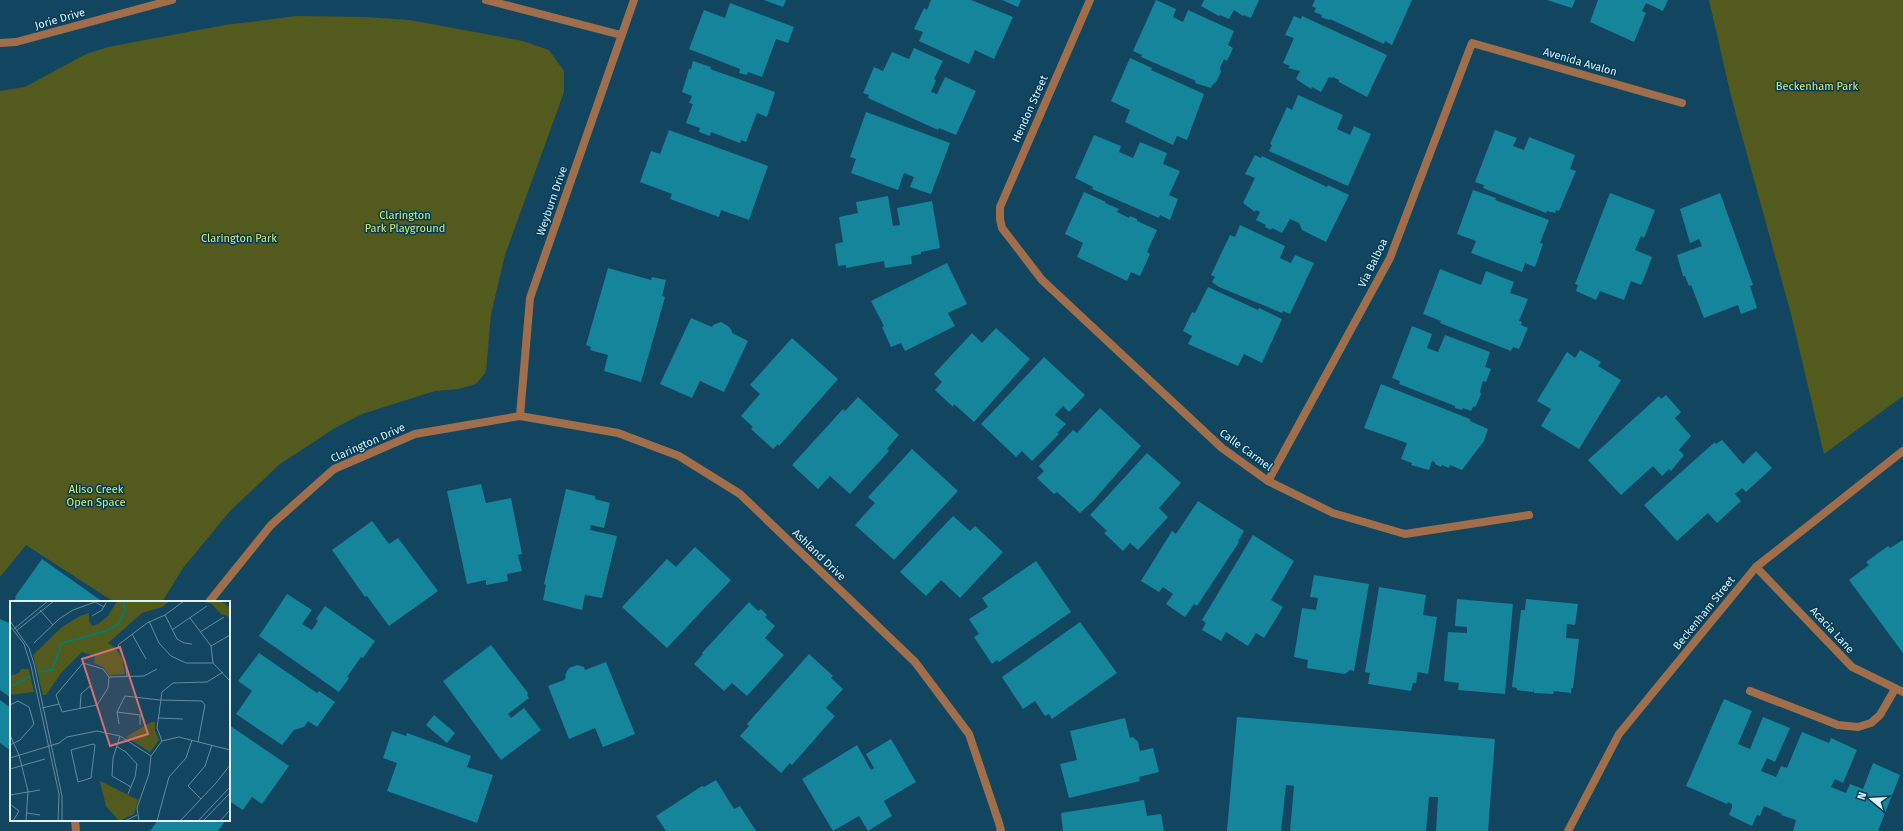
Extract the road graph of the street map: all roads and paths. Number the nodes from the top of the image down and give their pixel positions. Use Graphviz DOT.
graph roads {
  1 [pos="172,0"];
  2 [pos="486,0"];
  3 [pos="634,0"];
  4 [pos="1090,0"];
  5 [pos="621,35"];
  6 [pos="0,43"];
  7 [pos="1472,43"];
  8 [pos="1682,103"];
  9 [pos="1002,228"];
  10 [pos="520,416"];
  11 [pos="1903,451"];
  12 [pos="1268,480"];
  13 [pos="1529,515"];
  14 [pos="1756,567"];
  15 [pos="210,601"];
  16 [pos="1750,691"];
  17 [pos="1899,691"];
  18 [pos="75,821"];
  19 [pos="76,831"];
  20 [pos="1001,831"];
  21 [pos="1568,831"];
  1 -- 6 [label="street, Jorie Drive"];
  2 -- 5 [label="street"];
  3 -- 5 [label="street, Weyburn Drive"];
  4 -- 9 [label="street, Hendon Street"];
  5 -- 10 [label="street, Weyburn Drive"];
  7 -- 8 [label="street, Avenida Avalon"];
  7 -- 12 [label="street, Via Balboa"];
  9 -- 12 [label="street, Calle Carmel"];
  10 -- 15 [label="street, Clarington Drive"];
  10 -- 20 [label="street, Ashland Drive"];
  11 -- 14 [label="street, Beckenham Street"];
  12 -- 13 [label="street, Calle Carmel"];
  14 -- 17 [label="street, Acacia Lane"];
  14 -- 21 [label="street, Beckenham Street"];
  16 -- 17 [label="street"];
  18 -- 19 [label="street"];
}
